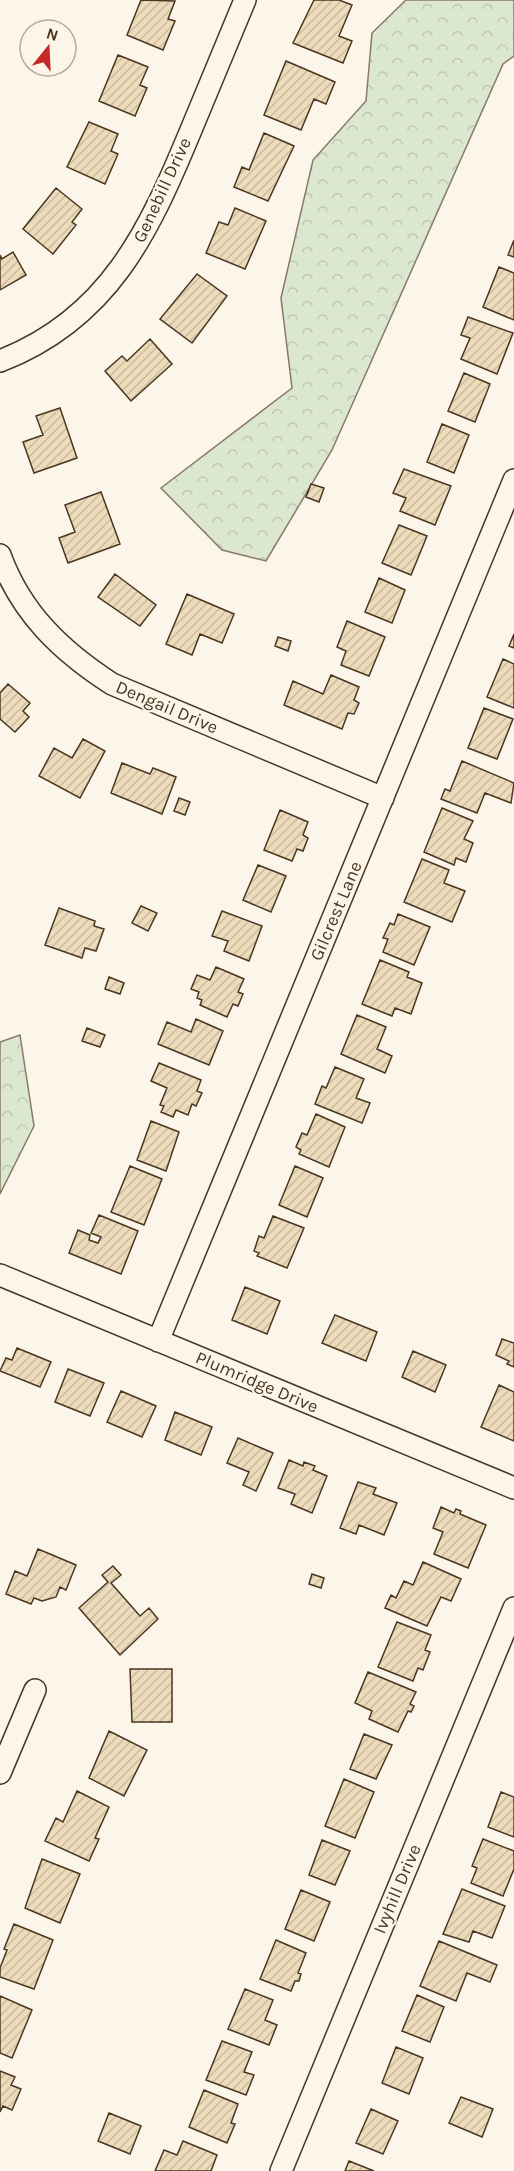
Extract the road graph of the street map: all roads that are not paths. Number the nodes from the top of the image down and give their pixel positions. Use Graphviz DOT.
graph roads {
  1 [pos="245,0"];
  2 [pos="0,361"];
  3 [pos="514,480"];
  4 [pos="0,555"];
  5 [pos="383,798"];
  6 [pos="0,1275"];
  7 [pos="158,1341"];
  8 [pos="514,1488"];
  9 [pos="514,1608"];
  10 [pos="35,1689"];
  11 [pos="0,1773"];
  12 [pos="281,2171"];
  1 -- 2 [label="street, Genebill Drive"];
  3 -- 5 [label="street, Gilcrest Lane"];
  4 -- 5 [label="street, Dengail Drive"];
  5 -- 7 [label="street, Gilcrest Lane"];
  6 -- 7 [label="street, Plumridge Drive"];
  7 -- 8 [label="street, Plumridge Drive"];
  9 -- 12 [label="street, Ivyhill Drive"];
  10 -- 11 [label="street"];
}
